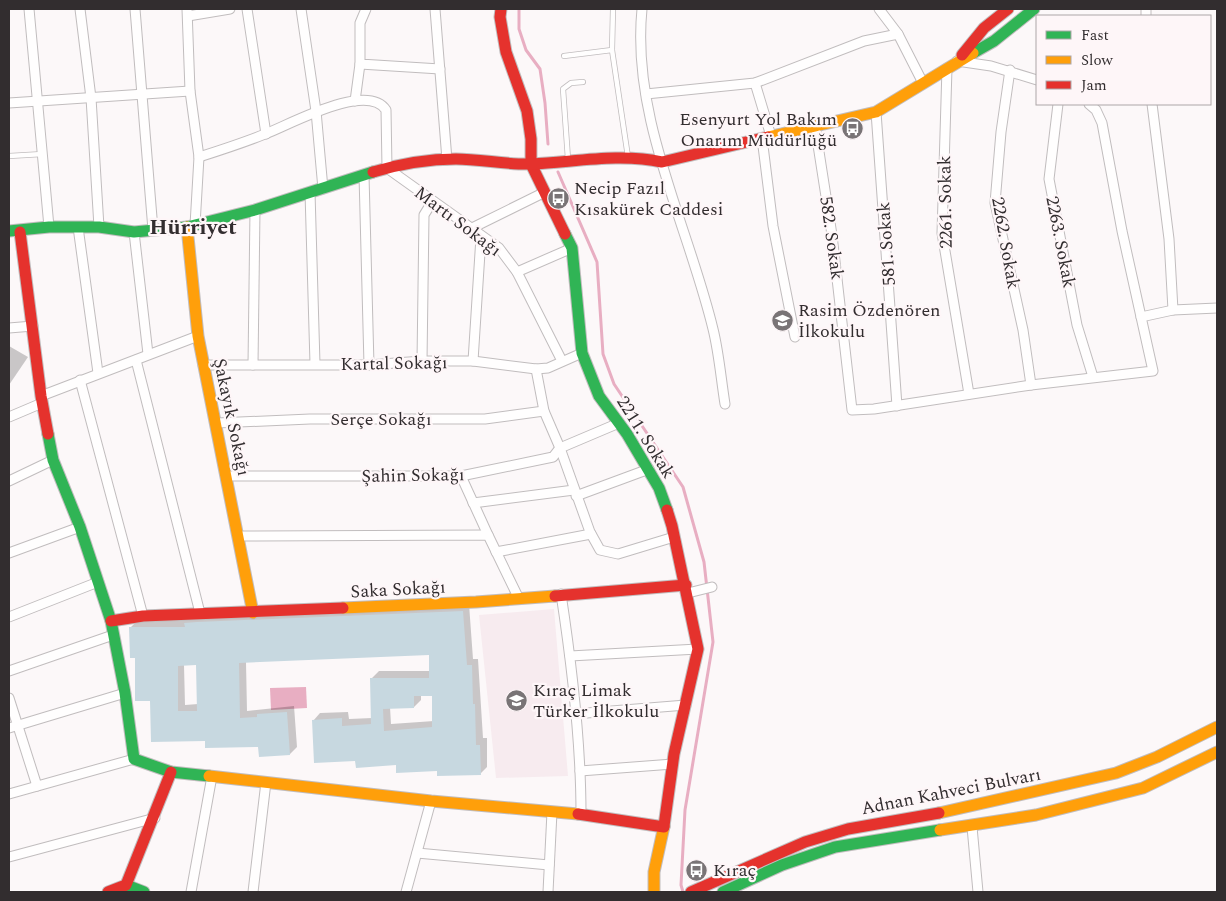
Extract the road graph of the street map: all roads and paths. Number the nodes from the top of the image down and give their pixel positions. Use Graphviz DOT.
graph roads {
  1 [pos="28,9"];
  2 [pos="80,9"];
  3 [pos="135,9"];
  4 [pos="230,9"];
  5 [pos="247,9"];
  6 [pos="300,9"];
  7 [pos="366,9"];
  8 [pos="435,9"];
  9 [pos="501,9"];
  10 [pos="612,9"];
  11 [pos="642,9"];
  12 [pos="879,9"];
  13 [pos="1008,9"];
  14 [pos="1034,9"];
  15 [pos="219,10"];
  16 [pos="188,12"];
  17 [pos="898,34"];
  18 [pos="612,50"];
  19 [pos="564,56"];
  20 [pos="360,64"];
  21 [pos="952,64"];
  22 [pos="440,69"];
  23 [pos="1010,70"];
  24 [pos="1036,80"];
  25 [pos="583,82"];
  26 [pos="755,83"];
  27 [pos="923,83"];
  28 [pos="190,91"];
  29 [pos="144,94"];
  30 [pos="646,94"];
  31 [pos="91,98"];
  32 [pos="38,101"];
  33 [pos="355,101"];
  34 [pos="9,103"];
  35 [pos="1058,105"];
  36 [pos="1090,105"];
  37 [pos="1152,105"];
  38 [pos="316,112"];
  39 [pos="876,112"];
  40 [pos="815,126"];
  41 [pos="266,134"];
  42 [pos="767,137"];
  43 [pos="42,154"];
  44 [pos="9,156"];
  45 [pos="199,157"];
  46 [pos="628,159"];
  47 [pos="447,160"];
  48 [pos="568,160"];
  49 [pos="662,162"];
  50 [pos="531,164"];
  51 [pos="387,168"];
  52 [pos="364,176"];
  53 [pos="322,189"];
  54 [pos="310,192"];
  55 [pos="545,192"];
  56 [pos="432,202"];
  57 [pos="255,210"];
  58 [pos="191,226"];
  59 [pos="49,227"];
  60 [pos="78,227"];
  61 [pos="99,227"];
  62 [pos="470,229"];
  63 [pos="153,230"];
  64 [pos="14,231"];
  65 [pos="134,232"];
  66 [pos="481,237"];
  67 [pos="572,248"];
  68 [pos="517,272"];
  69 [pos="1217,308"];
  70 [pos="1173,310"];
  71 [pos="1141,317"];
  72 [pos="33,326"];
  73 [pos="9,328"];
  74 [pos="198,336"];
  75 [pos="795,337"];
  76 [pos="582,353"];
  77 [pos="148,354"];
  78 [pos="136,360"];
  79 [pos="422,361"];
  80 [pos="473,361"];
  81 [pos="562,361"];
  82 [pos="253,364"];
  83 [pos="315,364"];
  84 [pos="203,365"];
  85 [pos="369,365"];
  86 [pos="536,369"];
  87 [pos="98,373"];
  88 [pos="1093,377"];
  89 [pos="80,380"];
  90 [pos="1031,385"];
  91 [pos="969,394"];
  92 [pos="41,400"];
  93 [pos="725,404"];
  94 [pos="897,406"];
  95 [pos="544,411"];
  96 [pos="9,417"];
  97 [pos="217,423"];
  98 [pos="619,423"];
  99 [pos="560,448"];
  100 [pos="53,460"];
  101 [pos="649,469"];
  102 [pos="226,476"];
  103 [pos="460,476"];
  104 [pos="9,481"];
  105 [pos="575,493"];
  106 [pos="473,503"];
  107 [pos="80,527"];
  108 [pos="488,534"];
  109 [pos="591,534"];
  110 [pos="239,536"];
  111 [pos="674,537"];
  112 [pos="496,552"];
  113 [pos="9,553"];
  114 [pos="98,582"];
  115 [pos="712,587"];
  116 [pos="691,590"];
  117 [pos="561,594"];
  118 [pos="519,599"];
  119 [pos="253,613"];
  120 [pos="200,614"];
  121 [pos="9,616"];
  122 [pos="143,616"];
  123 [pos="111,621"];
  124 [pos="113,635"];
  125 [pos="698,649"];
  126 [pos="570,656"];
  127 [pos="9,671"];
  128 [pos="125,693"];
  129 [pos="9,698"];
  130 [pos="686,706"];
  131 [pos="574,714"];
  132 [pos="1217,726"];
  133 [pos="13,727"];
  134 [pos="1217,752"];
  135 [pos="134,759"];
  136 [pos="673,764"];
  137 [pos="580,771"];
  138 [pos="171,772"];
  139 [pos="212,776"];
  140 [pos="266,782"];
  141 [pos="37,786"];
  142 [pos="9,794"];
  143 [pos="431,801"];
  144 [pos="967,808"];
  145 [pos="552,812"];
  146 [pos="580,814"];
  147 [pos="155,818"];
  148 [pos="972,826"];
  149 [pos="664,827"];
  150 [pos="417,853"];
  151 [pos="9,857"];
  152 [pos="549,865"];
  153 [pos="126,885"];
  154 [pos="108,892"];
  155 [pos="144,892"];
  156 [pos="191,892"];
  157 [pos="253,892"];
  158 [pos="406,892"];
  159 [pos="548,892"];
  160 [pos="654,892"];
  161 [pos="691,892"];
  162 [pos="724,892"];
  163 [pos="978,892"];
  1 -- 32 [label="street"];
  2 -- 31 [label="street"];
  3 -- 29 [label="street"];
  4 -- 15 [label="street"];
  5 -- 41 [label="street"];
  6 -- 38 [label="street"];
  7 -- 20 [label="street"];
  8 -- 22 [label="street"];
  9 -- 50 [label="street, 2211. Sokak"];
  10 -- 18 [label="lane"];
  11 -- 30 [label="street"];
  12 -- 17 [label="street"];
  13 -- 21 [label="street"];
  14 -- 21 [label="street"];
  15 -- 16 [label="street"];
  16 -- 28 [label="street"];
  17 -- 26 [label="street"];
  17 -- 27 [label="street"];
  18 -- 19 [label="lane"];
  18 -- 46 [label="lane"];
  20 -- 22 [label="street"];
  20 -- 33 [label="street"];
  21 -- 23 [label="street"];
  21 -- 27 [label="street"];
  21 -- 91 [label="street, 2261. Sokak"];
  22 -- 47 [label="street"];
  23 -- 24 [label="street"];
  23 -- 90 [label="street, 2262. Sokak"];
  25 -- 48 [label="lane"];
  26 -- 30 [label="street"];
  26 -- 42 [label="street"];
  27 -- 39 [label="street"];
  28 -- 29 [label="street"];
  28 -- 45 [label="street"];
  29 -- 31 [label="street"];
  29 -- 63 [label="street"];
  30 -- 49 [label="street"];
  31 -- 32 [label="street"];
  31 -- 61 [label="street"];
  32 -- 34 [label="street"];
  32 -- 43 [label="street"];
  33 -- 38 [label="street"];
  33 -- 51 [label="street"];
  35 -- 88 [label="street, 2263. Sokak"];
  36 -- 71 [label="street"];
  37 -- 70 [label="street"];
  38 -- 41 [label="street"];
  38 -- 53 [label="street"];
  39 -- 40 [label="street"];
  39 -- 94 [label="street, 581. Sokak"];
  40 -- 42 [label="street"];
  40 -- 94 [label="street, 582. Sokak"];
  41 -- 45 [label="street"];
  42 -- 49 [label="street"];
  42 -- 75 [label="street"];
  43 -- 44 [label="lane"];
  43 -- 59 [label="street"];
  45 -- 58 [label="street"];
  46 -- 48 [label="street"];
  46 -- 49 [label="street"];
  47 -- 50 [label="street"];
  47 -- 51 [label="street"];
  48 -- 50 [label="street"];
  49 -- 93 [label="street"];
  50 -- 55 [label="street, 2211. Sokak"];
  51 -- 52 [label="street"];
  51 -- 56 [label="street, Martı Sokağı"];
  52 -- 53 [label="street"];
  52 -- 85 [label="street"];
  53 -- 54 [label="street"];
  54 -- 57 [label="street"];
  54 -- 83 [label="street"];
  55 -- 62 [label="street"];
  55 -- 67 [label="street, 2211. Sokak"];
  56 -- 62 [label="street, Martı Sokağı"];
  56 -- 79 [label="street"];
  57 -- 58 [label="street"];
  57 -- 82 [label="street"];
  58 -- 63 [label="street"];
  58 -- 74 [label="street, Şakayık Sokağı"];
  59 -- 60 [label="street"];
  59 -- 64 [label="street"];
  60 -- 61 [label="street"];
  60 -- 87 [label="street"];
  61 -- 65 [label="street"];
  62 -- 66 [label="street, Martı Sokağı"];
  63 -- 65 [label="street"];
  64 -- 72 [label="street"];
  65 -- 77 [label="street"];
  66 -- 68 [label="street, Martı Sokağı"];
  66 -- 80 [label="street"];
  67 -- 68 [label="street"];
  67 -- 76 [label="street, 2211. Sokak"];
  68 -- 81 [label="street, Martı Sokağı"];
  69 -- 70 [label="street"];
  70 -- 71 [label="street"];
  71 -- 88 [label="street"];
  72 -- 73 [label="street"];
  72 -- 92 [label="street"];
  74 -- 77 [label="street"];
  74 -- 84 [label="street, Şakayık Sokağı"];
  76 -- 81 [label="street, Kartal Sokağı"];
  76 -- 98 [label="street, 2211. Sokak"];
  77 -- 78 [label="street"];
  78 -- 87 [label="street"];
  78 -- 120 [label="street"];
  79 -- 80 [label="street, Kartal Sokağı"];
  79 -- 85 [label="street, Kartal Sokağı"];
  80 -- 86 [label="street, Kartal Sokağı"];
  81 -- 86 [label="street, Kartal Sokağı"];
  82 -- 83 [label="street, Kartal Sokağı"];
  82 -- 84 [label="street, Kartal Sokağı"];
  83 -- 85 [label="street, Kartal Sokağı"];
  84 -- 97 [label="street, Şakayık Sokağı"];
  86 -- 95 [label="street"];
  87 -- 89 [label="street"];
  88 -- 90 [label="street"];
  89 -- 92 [label="street"];
  89 -- 122 [label="street"];
  90 -- 91 [label="street"];
  91 -- 94 [label="street"];
  92 -- 96 [label="street"];
  92 -- 100 [label="street"];
  95 -- 97 [label="street, Serçe Sokağı"];
  95 -- 99 [label="street"];
  97 -- 102 [label="street, Şakayık Sokağı"];
  98 -- 99 [label="street, Şahin Sokağı"];
  98 -- 101 [label="street, 2211. Sokak"];
  99 -- 103 [label="street, Şahin Sokağı"];
  99 -- 105 [label="street"];
  100 -- 104 [label="street"];
  100 -- 107 [label="street"];
  101 -- 105 [label="street"];
  101 -- 111 [label="street, 2211. Sokak"];
  102 -- 103 [label="street, Şahin Sokağı"];
  102 -- 110 [label="street, Şakayık Sokağı"];
  103 -- 106 [label="street"];
  105 -- 106 [label="street"];
  105 -- 109 [label="street"];
  106 -- 108 [label="street"];
  107 -- 113 [label="street"];
  107 -- 114 [label="street"];
  108 -- 110 [label="street"];
  108 -- 112 [label="street"];
  109 -- 111 [label="street"];
  109 -- 112 [label="street"];
  110 -- 119 [label="street, Şakayık Sokağı"];
  111 -- 116 [label="street, 2211. Sokak"];
  112 -- 118 [label="street"];
  114 -- 121 [label="street"];
  114 -- 123 [label="street"];
  115 -- 116 [label="street"];
  116 -- 117 [label="street, Saka Sokağı"];
  116 -- 125 [label="street, 2211. Sokak"];
  117 -- 118 [label="street, Saka Sokağı"];
  117 -- 126 [label="street"];
  118 -- 119 [label="street, Saka Sokağı"];
  119 -- 120 [label="street, Saka Sokağı"];
  120 -- 122 [label="street, Saka Sokağı"];
  122 -- 123 [label="street, Saka Sokağı"];
  123 -- 124 [label="street"];
  124 -- 127 [label="street"];
  124 -- 128 [label="street"];
  125 -- 126 [label="street"];
  125 -- 130 [label="street, 2211. Sokak"];
  126 -- 131 [label="street"];
  128 -- 133 [label="street"];
  128 -- 135 [label="street"];
  129 -- 133 [label="street"];
  130 -- 131 [label="street"];
  130 -- 136 [label="street, 2211. Sokak"];
  131 -- 137 [label="street"];
  132 -- 144 [label="street, Adnan Kahveci Bulvarı"];
  133 -- 141 [label="street"];
  134 -- 148 [label="street"];
  135 -- 138 [label="street"];
  135 -- 141 [label="street"];
  136 -- 137 [label="street"];
  136 -- 149 [label="street, 2211. Sokak"];
  137 -- 146 [label="street"];
  138 -- 139 [label="street"];
  138 -- 147 [label="street"];
  139 -- 140 [label="street"];
  139 -- 156 [label="street"];
  140 -- 143 [label="street"];
  140 -- 157 [label="street"];
  141 -- 142 [label="street"];
  143 -- 145 [label="street"];
  143 -- 150 [label="street"];
  144 -- 148 [label="street"];
  144 -- 161 [label="street, Adnan Kahveci Bulvarı"];
  145 -- 146 [label="street"];
  145 -- 152 [label="street"];
  146 -- 149 [label="street"];
  147 -- 151 [label="street"];
  147 -- 153 [label="street"];
  148 -- 162 [label="street"];
  148 -- 163 [label="street"];
  149 -- 160 [label="street, 2211. Sokak"];
  150 -- 152 [label="street"];
  150 -- 158 [label="street"];
  152 -- 159 [label="street"];
  153 -- 154 [label="street"];
  153 -- 155 [label="street"];
}
